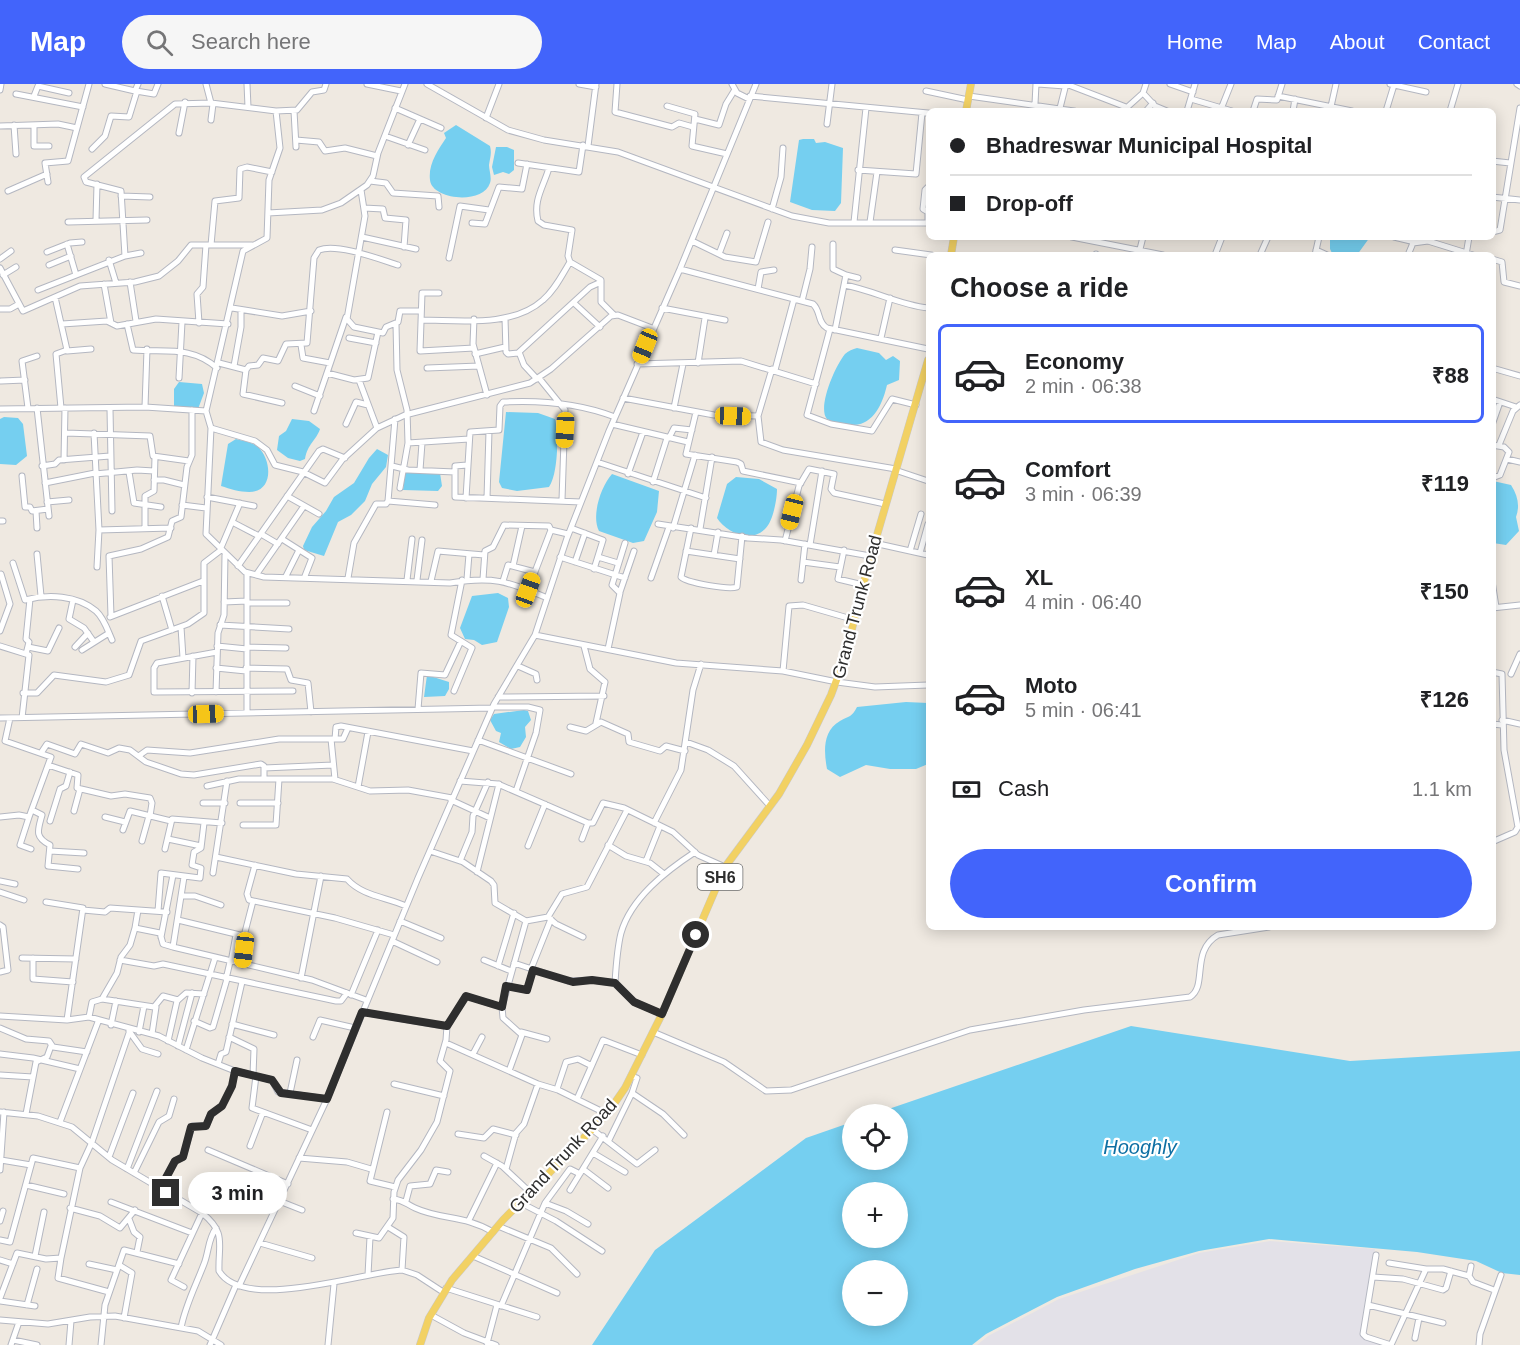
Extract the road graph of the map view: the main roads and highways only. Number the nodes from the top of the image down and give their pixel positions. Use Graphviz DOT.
graph roads {
  1 [pos="971,84"];
  2 [pos="966,108"];
  3 [pos="926,368"];
  4 [pos="420,1345"];
  1 -- 2 [label="main road"];
  3 -- 4 [label="main road, Grand Trunk Road / SH6"];
}
